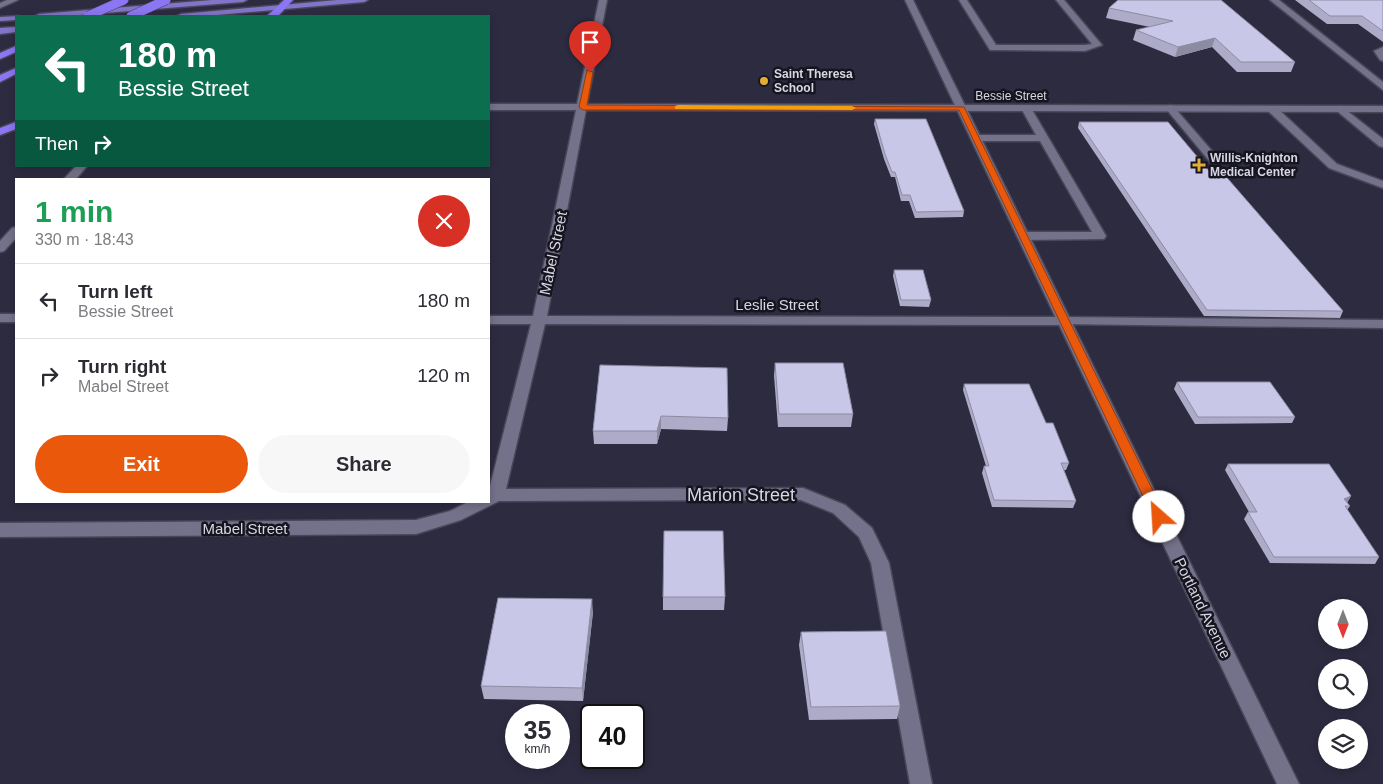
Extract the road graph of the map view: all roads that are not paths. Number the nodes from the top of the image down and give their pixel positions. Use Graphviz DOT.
graph roads {
  1 [pos="14,0"];
  2 [pos="124,0"];
  3 [pos="166,0"];
  4 [pos="243,0"];
  5 [pos="289,0"];
  6 [pos="364,0"];
  7 [pos="603,0"];
  8 [pos="909,0"];
  9 [pos="963,0"];
  10 [pos="1060,0"];
  11 [pos="1274,0"];
  12 [pos="0,6"];
  13 [pos="281,8"];
  14 [pos="52,15"];
  15 [pos="90,15"];
  16 [pos="133,15"];
  17 [pos="194,15"];
  18 [pos="272,15"];
  19 [pos="15,18"];
  20 [pos="0,19"];
  21 [pos="15,30"];
  22 [pos="0,31"];
  23 [pos="15,48"];
  24 [pos="1383,50"];
  25 [pos="0,56"];
  26 [pos="1383,58"];
  27 [pos="15,72"];
  28 [pos="0,79"];
  29 [pos="1379,80"];
  30 [pos="1383,87"];
  31 [pos="490,107"];
  32 [pos="583,107"];
  33 [pos="962,108"];
  34 [pos="1026,108"];
  35 [pos="1170,108"];
  36 [pos="1272,108"];
  37 [pos="1342,108"];
  38 [pos="1383,108"];
  39 [pos="15,126"];
  40 [pos="0,132"];
  41 [pos="976,138"];
  42 [pos="1042,138"];
  43 [pos="1383,144"];
  44 [pos="1215,161"];
  45 [pos="81,167"];
  46 [pos="70,178"];
  47 [pos="1383,185"];
  48 [pos="15,232"];
  49 [pos="1023,236"];
  50 [pos="0,248"];
  51 [pos="0,318"];
  52 [pos="15,318"];
  53 [pos="490,320"];
  54 [pos="539,320"];
  55 [pos="1064,321"];
  56 [pos="1383,324"];
  57 [pos="490,499"];
  58 [pos="482,503"];
  59 [pos="0,530"];
  60 [pos="921,784"];
  61 [pos="1288,784"];
  1 -- 12 [label="street"];
  2 -- 15 [label="highway, bridge"];
  3 -- 16 [label="highway, bridge"];
  4 -- 14 [label="main road"];
  5 -- 13 [label="highway"];
  6 -- 13 [label="main road"];
  7 -- 32 [label="street, Mabel Street"];
  8 -- 33 [label="street, Portland Avenue"];
  9 -- 10 [label="street"];
  11 -- 29 [label="street"];
  13 -- 17 [label="main road"];
  13 -- 18 [label="highway"];
  19 -- 20 [label="main road"];
  21 -- 22 [label="main road"];
  23 -- 25 [label="highway"];
  24 -- 26 [label="street"];
  27 -- 28 [label="highway"];
  29 -- 30 [label="street"];
  31 -- 32 [label="street, Bessie Street"];
  32 -- 33 [label="street, Bessie Street"];
  32 -- 54 [label="street, Mabel Street"];
  33 -- 34 [label="street, Bessie Street"];
  33 -- 41 [label="street, Portland Avenue"];
  34 -- 35 [label="street, Bessie Street"];
  34 -- 42 [label="street"];
  35 -- 36 [label="street, Bessie Street"];
  35 -- 44 [label="street"];
  36 -- 37 [label="street, Bessie Street"];
  36 -- 47 [label="street"];
  37 -- 38 [label="street, Bessie Street"];
  37 -- 43 [label="street"];
  39 -- 40 [label="highway"];
  41 -- 42 [label="street"];
  41 -- 49 [label="street, Portland Avenue"];
  42 -- 49 [label="street"];
  45 -- 46 [label="street"];
  48 -- 50 [label="street"];
  49 -- 55 [label="street, Portland Avenue"];
  51 -- 52 [label="street"];
  53 -- 54 [label="street, Leslie Street"];
  54 -- 55 [label="street, Leslie Street"];
  54 -- 57 [label="street, Mabel Street"];
  55 -- 56 [label="street, Leslie Street"];
  55 -- 61 [label="street, Portland Avenue"];
  57 -- 60 [label="street, Marion Street"];
  58 -- 59 [label="street, Mabel Street"];
}
